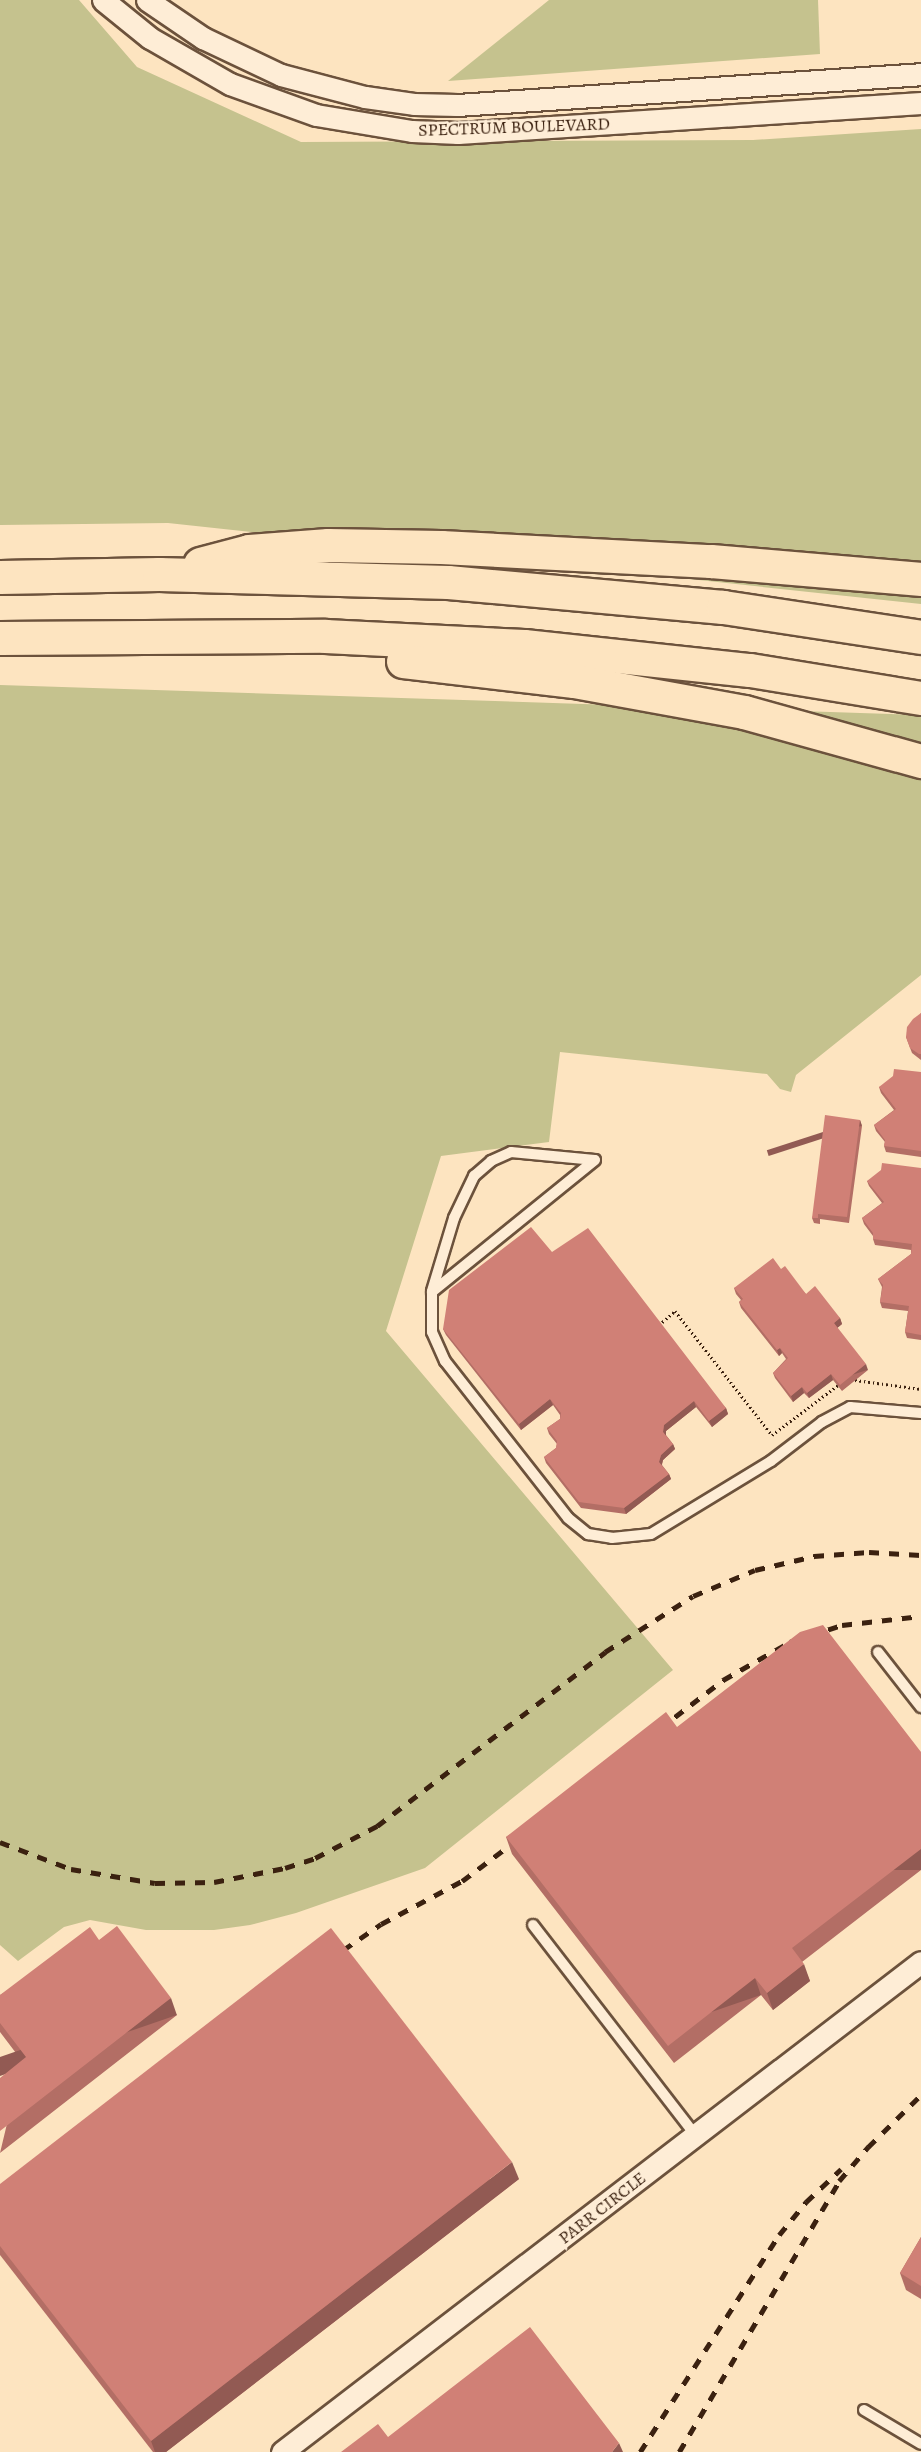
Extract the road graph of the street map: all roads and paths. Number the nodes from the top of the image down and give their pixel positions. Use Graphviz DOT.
graph roads {
  1 [pos="103,0"];
  2 [pos="147,0"];
  3 [pos="921,74"];
  4 [pos="853,93"];
  5 [pos="921,103"];
  6 [pos="159,574"];
  7 [pos="0,577"];
  8 [pos="921,579"];
  9 [pos="249,636"];
  10 [pos="921,637"];
  11 [pos="0,638"];
  12 [pos="921,698"];
  13 [pos="921,761"];
  14 [pos="432,1292"];
  15 [pos="658,1324"];
  16 [pos="855,1380"];
  17 [pos="838,1385"];
  18 [pos="921,1389"];
  19 [pos="921,1413"];
  20 [pos="878,1652"];
  21 [pos="921,1707"];
  22 [pos="533,1925"];
  23 [pos="921,1962"];
  24 [pos="696,2136"];
  25 [pos="864,2410"];
  26 [pos="921,2444"];
  27 [pos="282,2452"];
  1 -- 4 [label="street, SPECTRUM BOULEVARD"];
  2 -- 4 [label="street, SPECTRUM BOULEVARD"];
  3 -- 4 [label="street, SPECTRUM BOULEVARD"];
  4 -- 5 [label="street, SPECTRUM BOULEVARD"];
  6 -- 7 [label="highway"];
  6 -- 8 [label="highway"];
  6 -- 10 [label="highway"];
  9 -- 11 [label="highway"];
  9 -- 12 [label="highway"];
  9 -- 13 [label="highway"];
  14 -- 14 [label="lane"];
  14 -- 19 [label="lane"];
  15 -- 17 [label="path"];
  16 -- 18 [label="path"];
  20 -- 21 [label="lane"];
  22 -- 24 [label="lane"];
  23 -- 24 [label="street, PARR CIRCLE"];
  24 -- 27 [label="street, PARR CIRCLE"];
  25 -- 26 [label="lane"];
}
